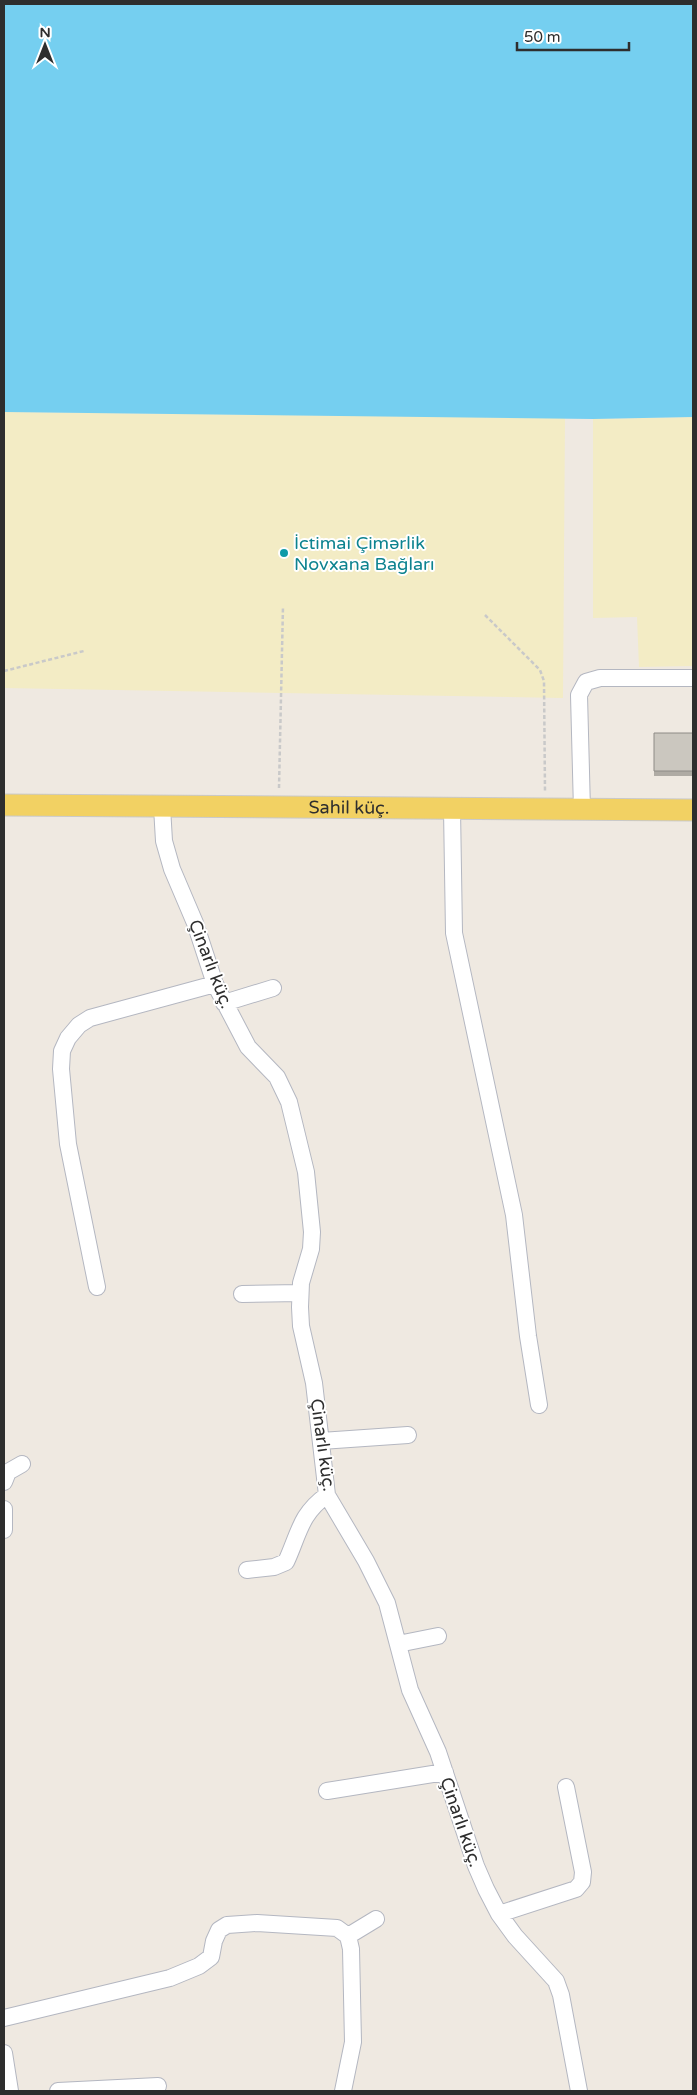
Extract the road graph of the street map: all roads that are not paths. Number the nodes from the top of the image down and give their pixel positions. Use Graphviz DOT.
graph roads {
  1 [pos="693,678"];
  2 [pos="4,805"];
  3 [pos="162,807"];
  4 [pos="452,809"];
  5 [pos="582,810"];
  6 [pos="693,810"];
  7 [pos="215,984"];
  8 [pos="273,988"];
  9 [pos="224,1002"];
  10 [pos="97,1287"];
  11 [pos="300,1293"];
  12 [pos="242,1294"];
  13 [pos="540,1405"];
  14 [pos="408,1435"];
  15 [pos="321,1441"];
  16 [pos="22,1464"];
  17 [pos="4,1482"];
  18 [pos="328,1495"];
  19 [pos="4,1509"];
  20 [pos="4,1530"];
  21 [pos="247,1570"];
  22 [pos="438,1636"];
  23 [pos="398,1644"];
  24 [pos="445,1772"];
  25 [pos="566,1787"];
  26 [pos="328,1791"];
  27 [pos="499,1914"];
  28 [pos="376,1919"];
  29 [pos="348,1936"];
  30 [pos="4,2018"];
  31 [pos="4,2054"];
  32 [pos="158,2086"];
  33 [pos="10,2091"];
  34 [pos="58,2091"];
  35 [pos="343,2091"];
  36 [pos="579,2091"];
  1 -- 5 [label="street"];
  2 -- 3 [label="main road, Sahil küç."];
  3 -- 4 [label="main road, Sahil küç."];
  3 -- 7 [label="street, Çinarlı küç."];
  4 -- 5 [label="main road, Sahil küç."];
  4 -- 13 [label="street"];
  5 -- 6 [label="main road, Sahil küç."];
  7 -- 9 [label="street, Çinarlı küç."];
  7 -- 10 [label="street"];
  8 -- 9 [label="street"];
  9 -- 11 [label="street, Çinarlı küç."];
  11 -- 12 [label="street"];
  11 -- 15 [label="street, Çinarlı küç."];
  14 -- 15 [label="street"];
  15 -- 18 [label="street, Çinarlı küç."];
  16 -- 17 [label="street"];
  18 -- 21 [label="street"];
  18 -- 23 [label="street, Çinarlı küç."];
  19 -- 20 [label="street"];
  22 -- 23 [label="street"];
  23 -- 24 [label="street, Çinarlı küç."];
  24 -- 26 [label="street"];
  24 -- 27 [label="street, Çinarlı küç."];
  25 -- 27 [label="street"];
  27 -- 36 [label="street, Çinarlı küç."];
  28 -- 29 [label="street"];
  29 -- 30 [label="street"];
  29 -- 35 [label="street"];
  31 -- 33 [label="street"];
  32 -- 34 [label="street"];
}
